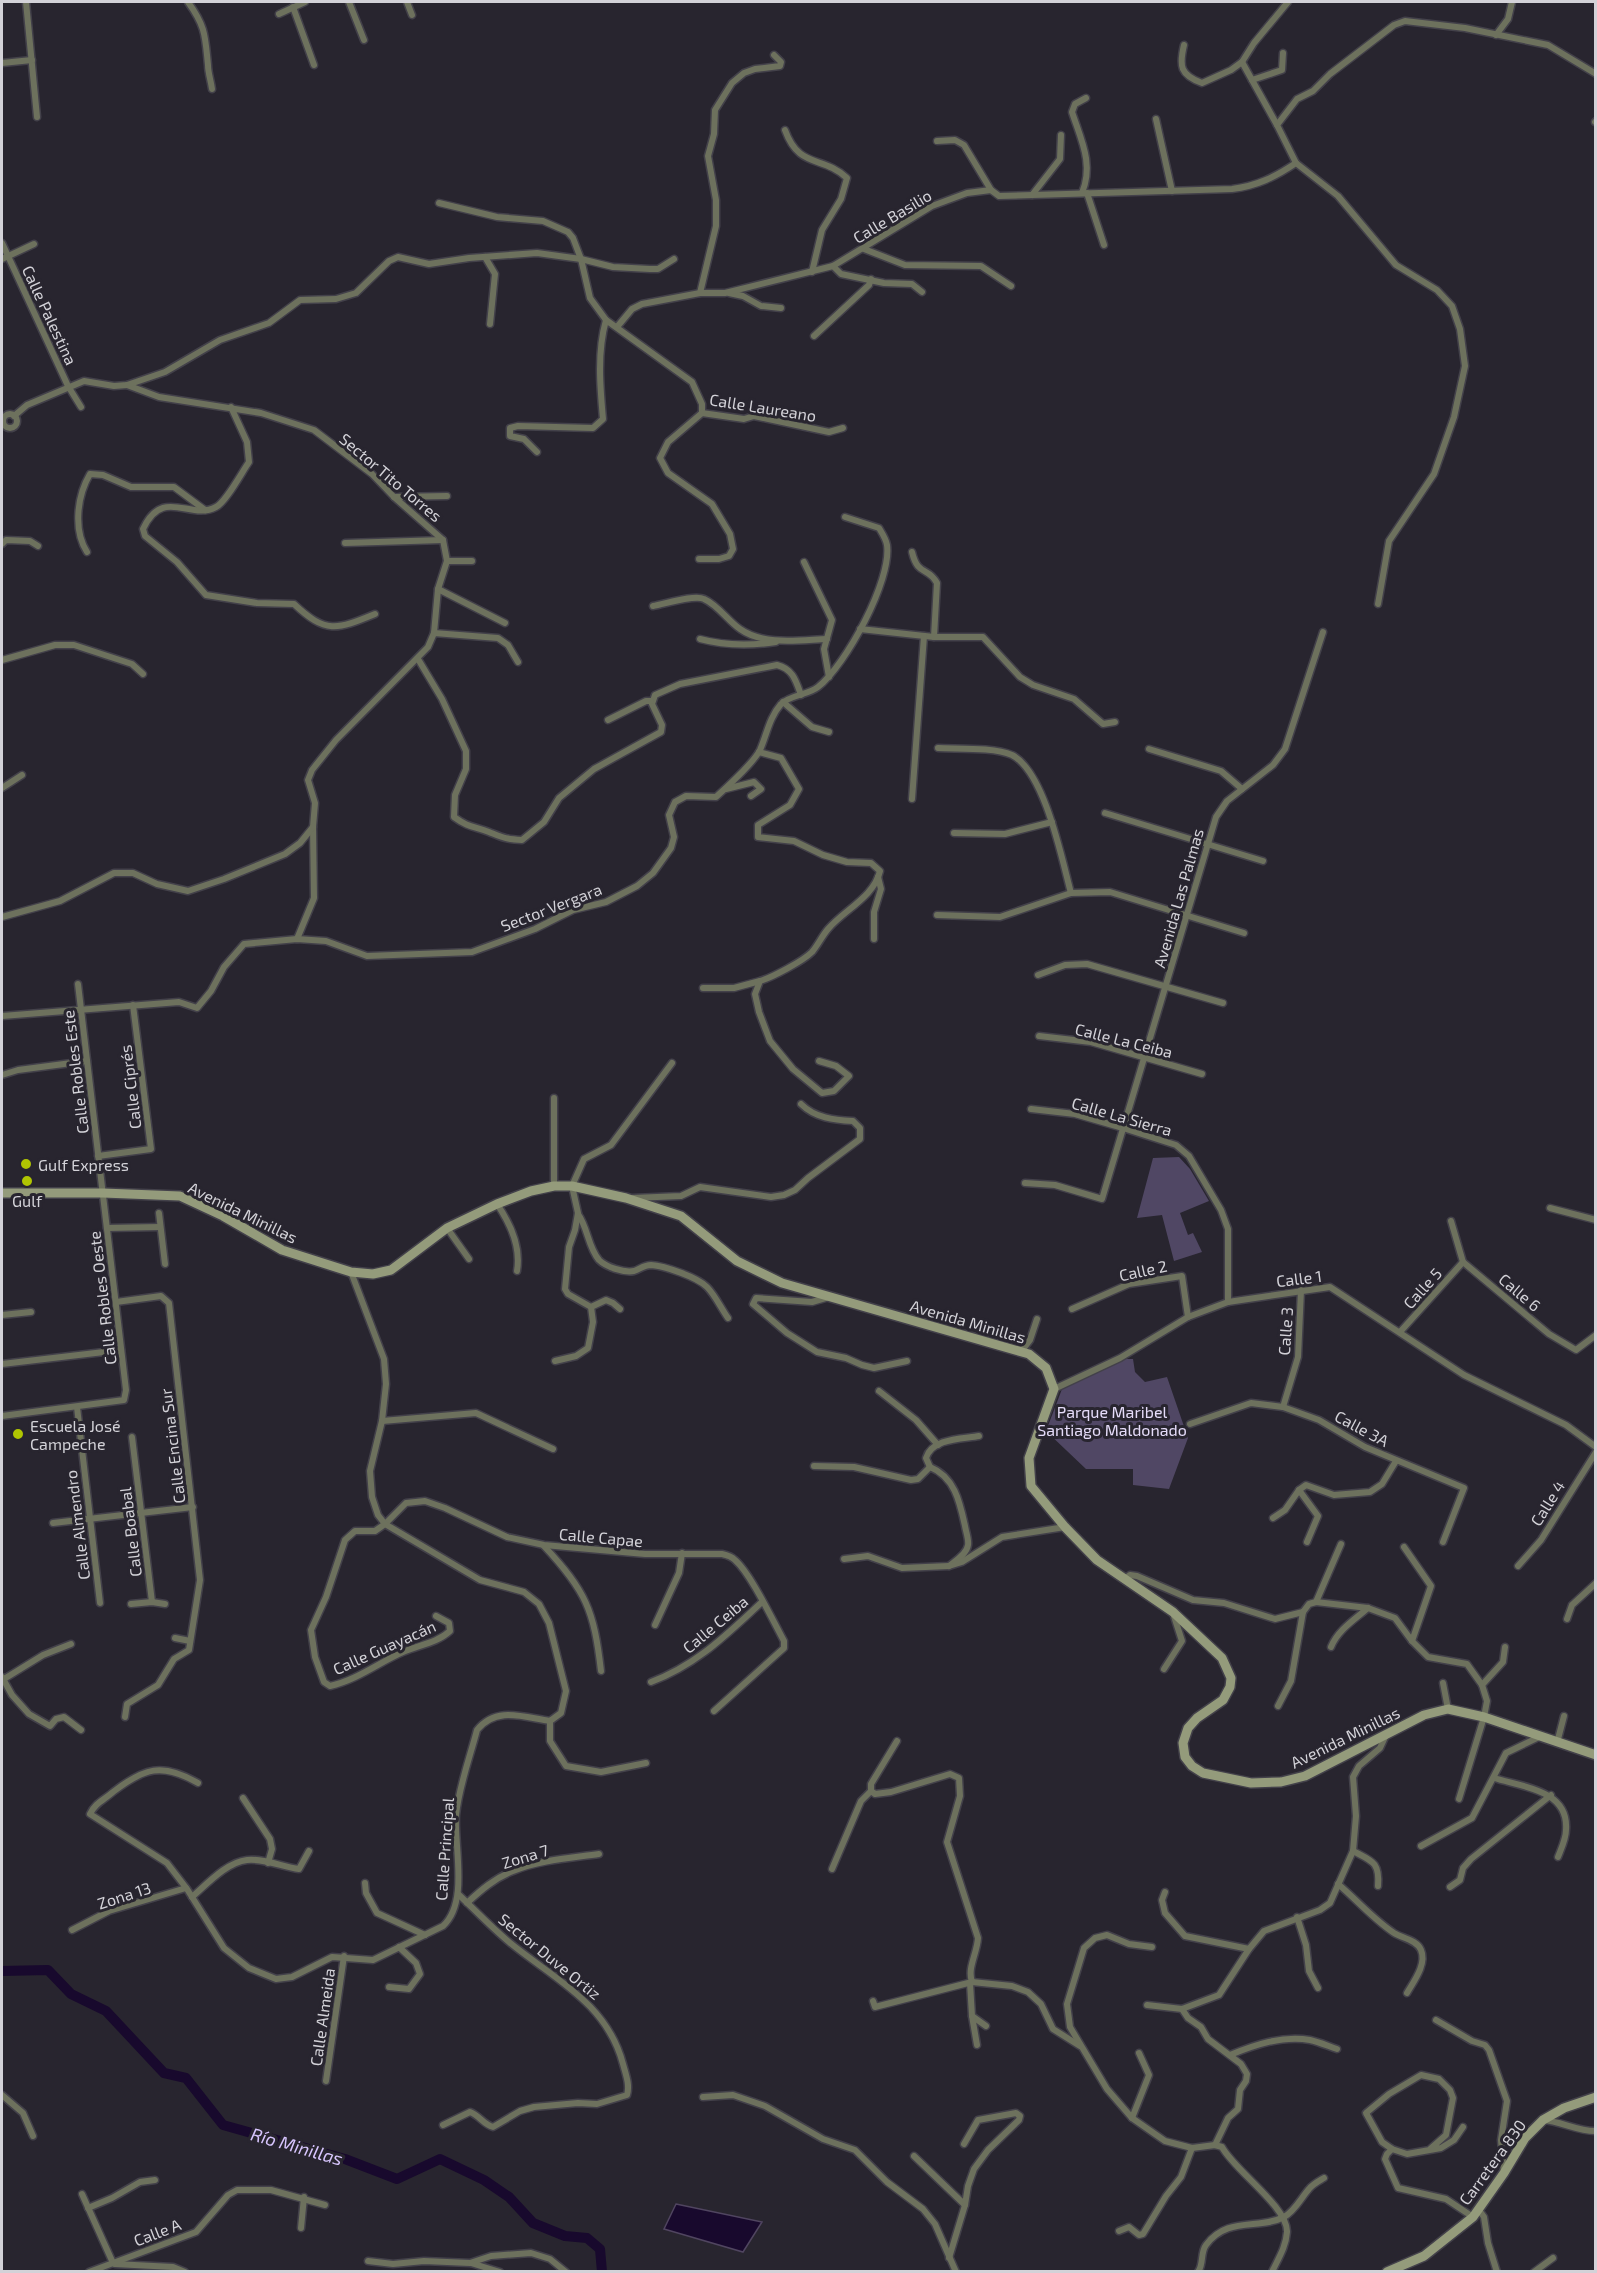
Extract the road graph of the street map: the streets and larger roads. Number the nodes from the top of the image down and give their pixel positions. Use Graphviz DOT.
graph roads {
  1 [pos="26,2"];
  2 [pos="188,2"];
  3 [pos="305,2"];
  4 [pos="349,2"];
  5 [pos="407,2"];
  6 [pos="1288,2"];
  7 [pos="1512,2"];
  8 [pos="293,8"];
  9 [pos="279,14"];
  10 [pos="412,15"];
  11 [pos="1496,35"];
  12 [pos="364,40"];
  13 [pos="1184,45"];
  14 [pos="1283,53"];
  15 [pos="774,55"];
  16 [pos="32,60"];
  17 [pos="1242,62"];
  18 [pos="2,63"];
  19 [pos="314,65"];
  20 [pos="1596,74"];
  21 [pos="1252,80"];
  22 [pos="212,89"];
  23 [pos="1086,98"];
  24 [pos="37,117"];
  25 [pos="1156,119"];
  26 [pos="1277,125"];
  27 [pos="785,130"];
  28 [pos="1061,135"];
  29 [pos="937,141"];
  30 [pos="1296,163"];
  31 [pos="991,190"];
  32 [pos="1172,191"];
  33 [pos="1085,193"];
  34 [pos="1032,195"];
  35 [pos="439,203"];
  36 [pos="2,243"];
  37 [pos="34,244"];
  38 [pos="1104,245"];
  39 [pos="864,249"];
  40 [pos="485,256"];
  41 [pos="4,258"];
  42 [pos="580,259"];
  43 [pos="674,259"];
  44 [pos="833,267"];
  45 [pos="812,272"];
  46 [pos="871,279"];
  47 [pos="1011,286"];
  48 [pos="922,292"];
  49 [pos="700,293"];
  50 [pos="725,293"];
  51 [pos="781,308"];
  52 [pos="606,320"];
  53 [pos="490,324"];
  54 [pos="617,327"];
  55 [pos="814,336"];
  56 [pos="127,385"];
  57 [pos="68,386"];
  58 [pos="231,407"];
  59 [pos="81,408"];
  60 [pos="702,413"];
  61 [pos="14,416"];
  62 [pos="843,428"];
  63 [pos="537,452"];
  64 [pos="447,496"];
  65 [pos="394,497"];
  66 [pos="205,511"];
  67 [pos="845,517"];
  68 [pos="443,540"];
  69 [pos="345,543"];
  70 [pos="2,544"];
  71 [pos="38,546"];
  72 [pos="87,552"];
  73 [pos="912,552"];
  74 [pos="699,558"];
  75 [pos="447,561"];
  76 [pos="472,561"];
  77 [pos="804,562"];
  78 [pos="438,589"];
  79 [pos="1378,604"];
  80 [pos="653,606"];
  81 [pos="375,614"];
  82 [pos="505,623"];
  83 [pos="861,629"];
  84 [pos="1323,632"];
  85 [pos="434,633"];
  86 [pos="924,636"];
  87 [pos="934,637"];
  88 [pos="700,639"];
  89 [pos="827,639"];
  90 [pos="781,641"];
  91 [pos="418,659"];
  92 [pos="2,660"];
  93 [pos="518,662"];
  94 [pos="143,674"];
  95 [pos="829,677"];
  96 [pos="801,695"];
  97 [pos="651,701"];
  98 [pos="783,702"];
  99 [pos="608,720"];
  100 [pos="1115,722"];
  101 [pos="829,732"];
  102 [pos="938,748"];
  103 [pos="1149,749"];
  104 [pos="759,752"];
  105 [pos="22,775"];
  106 [pos="2,788"];
  107 [pos="725,789"];
  108 [pos="1242,789"];
  109 [pos="751,796"];
  110 [pos="912,799"];
  111 [pos="1105,813"];
  112 [pos="1052,822"];
  113 [pos="313,827"];
  114 [pos="954,832"];
  115 [pos="1208,844"];
  116 [pos="1263,861"];
  117 [pos="878,877"];
  118 [pos="1071,894"];
  119 [pos="937,915"];
  120 [pos="1187,915"];
  121 [pos="2,917"];
  122 [pos="1244,933"];
  123 [pos="297,939"];
  124 [pos="874,939"];
  125 [pos="1038,975"];
  126 [pos="760,981"];
  127 [pos="78,984"];
  128 [pos="1166,986"];
  129 [pos="703,988"];
  130 [pos="1223,1004"];
  131 [pos="133,1005"];
  132 [pos="81,1009"];
  133 [pos="2,1016"];
  134 [pos="1039,1036"];
  135 [pos="1144,1057"];
  136 [pos="87,1061"];
  137 [pos="819,1061"];
  138 [pos="672,1063"];
  139 [pos="1202,1074"];
  140 [pos="2,1075"];
  141 [pos="554,1098"];
  142 [pos="801,1104"];
  143 [pos="1031,1109"];
  144 [pos="1123,1128"];
  145 [pos="98,1156"];
  146 [pos="1025,1183"];
  147 [pos="554,1186"];
  148 [pos="572,1186"];
  149 [pos="2,1193"];
  150 [pos="103,1193"];
  151 [pos="626,1198"];
  152 [pos="497,1204"];
  153 [pos="1550,1208"];
  154 [pos="159,1213"];
  155 [pos="578,1213"];
  156 [pos="1596,1220"];
  157 [pos="1451,1221"];
  158 [pos="160,1227"];
  159 [pos="107,1228"];
  160 [pos="447,1228"];
  161 [pos="469,1259"];
  162 [pos="1463,1262"];
  163 [pos="165,1264"];
  164 [pos="517,1271"];
  165 [pos="351,1272"];
  166 [pos="1301,1290"];
  167 [pos="830,1297"];
  168 [pos="116,1302"];
  169 [pos="1228,1302"];
  170 [pos="591,1307"];
  171 [pos="620,1309"];
  172 [pos="1072,1309"];
  173 [pos="31,1312"];
  174 [pos="2,1315"];
  175 [pos="1188,1317"];
  176 [pos="728,1318"];
  177 [pos="1037,1319"];
  178 [pos="1400,1332"];
  179 [pos="1596,1335"];
  180 [pos="121,1350"];
  181 [pos="1021,1352"];
  182 [pos="555,1361"];
  183 [pos="907,1361"];
  184 [pos="2,1364"];
  185 [pos="1054,1389"];
  186 [pos="879,1391"];
  187 [pos="77,1407"];
  188 [pos="1283,1407"];
  189 [pos="2,1416"];
  190 [pos="382,1421"];
  191 [pos="1190,1424"];
  192 [pos="979,1436"];
  193 [pos="132,1437"];
  194 [pos="938,1446"];
  195 [pos="1596,1447"];
  196 [pos="553,1449"];
  197 [pos="1596,1452"];
  198 [pos="1396,1461"];
  199 [pos="814,1466"];
  200 [pos="930,1467"];
  201 [pos="1299,1490"];
  202 [pos="193,1506"];
  203 [pos="141,1513"];
  204 [pos="1273,1518"];
  205 [pos="90,1519"];
  206 [pos="53,1523"];
  207 [pos="385,1524"];
  208 [pos="1065,1527"];
  209 [pos="1307,1542"];
  210 [pos="1443,1542"];
  211 [pos="1341,1544"];
  212 [pos="543,1545"];
  213 [pos="1404,1547"];
  214 [pos="682,1553"];
  215 [pos="844,1559"];
  216 [pos="949,1566"];
  217 [pos="1518,1566"];
  218 [pos="1126,1578"];
  219 [pos="1596,1582"];
  220 [pos="152,1602"];
  221 [pos="762,1602"];
  222 [pos="1316,1602"];
  223 [pos="100,1603"];
  224 [pos="131,1604"];
  225 [pos="165,1604"];
  226 [pos="1368,1608"];
  227 [pos="1173,1612"];
  228 [pos="1303,1612"];
  229 [pos="436,1616"];
  230 [pos="1567,1619"];
  231 [pos="655,1625"];
  232 [pos="176,1638"];
  233 [pos="190,1641"];
  234 [pos="1412,1641"];
  235 [pos="71,1644"];
  236 [pos="1331,1647"];
  237 [pos="1505,1647"];
  238 [pos="1164,1669"];
  239 [pos="600,1671"];
  240 [pos="3,1678"];
  241 [pos="651,1682"];
  242 [pos="1443,1683"];
  243 [pos="1482,1685"];
  244 [pos="1278,1706"];
  245 [pos="1448,1709"];
  246 [pos="714,1711"];
  247 [pos="1564,1716"];
  248 [pos="125,1717"];
  249 [pos="1484,1717"];
  250 [pos="550,1721"];
  251 [pos="81,1730"];
  252 [pos="1387,1734"];
  253 [pos="1539,1737"];
  254 [pos="897,1741"];
  255 [pos="1557,1743"];
  256 [pos="1596,1755"];
  257 [pos="646,1763"];
  258 [pos="1494,1778"];
  259 [pos="198,1782"];
  260 [pos="871,1791"];
  261 [pos="1551,1795"];
  262 [pos="243,1798"];
  263 [pos="1459,1799"];
  264 [pos="1420,1846"];
  265 [pos="309,1851"];
  266 [pos="1353,1851"];
  267 [pos="599,1854"];
  268 [pos="1558,1857"];
  269 [pos="268,1863"];
  270 [pos="832,1869"];
  271 [pos="365,1883"];
  272 [pos="1338,1884"];
  273 [pos="1378,1886"];
  274 [pos="186,1887"];
  275 [pos="1450,1887"];
  276 [pos="1165,1892"];
  277 [pos="458,1894"];
  278 [pos="192,1897"];
  279 [pos="467,1902"];
  280 [pos="1298,1917"];
  281 [pos="72,1930"];
  282 [pos="425,1935"];
  283 [pos="399,1947"];
  284 [pos="1152,1947"];
  285 [pos="1249,1949"];
  286 [pos="344,1956"];
  287 [pos="971,1983"];
  288 [pos="389,1988"];
  289 [pos="1318,1988"];
  290 [pos="1407,1993"];
  291 [pos="873,2001"];
  292 [pos="1147,2005"];
  293 [pos="1182,2008"];
  294 [pos="972,2016"];
  295 [pos="1436,2020"];
  296 [pos="986,2025"];
  297 [pos="977,2045"];
  298 [pos="1080,2046"];
  299 [pos="1337,2049"];
  300 [pos="1139,2053"];
  301 [pos="1230,2055"];
  302 [pos="326,2081"];
  303 [pos="2,2095"];
  304 [pos="703,2097"];
  305 [pos="1596,2097"];
  306 [pos="1132,2118"];
  307 [pos="1543,2120"];
  308 [pos="443,2125"];
  309 [pos="1463,2127"];
  310 [pos="1596,2131"];
  311 [pos="33,2136"];
  312 [pos="964,2144"];
  313 [pos="1215,2145"];
  314 [pos="1192,2148"];
  315 [pos="1392,2150"];
  316 [pos="1430,2150"];
  317 [pos="914,2156"];
  318 [pos="1504,2173"];
  319 [pos="1324,2178"];
  320 [pos="155,2180"];
  321 [pos="82,2194"];
  322 [pos="304,2198"];
  323 [pos="325,2205"];
  324 [pos="966,2205"];
  325 [pos="88,2208"];
  326 [pos="1476,2213"];
  327 [pos="1282,2218"];
  328 [pos="301,2228"];
  329 [pos="1119,2231"];
  330 [pos="949,2258"];
  331 [pos="1553,2258"];
  332 [pos="368,2261"];
  333 [pos="470,2263"];
  334 [pos="112,2264"];
  335 [pos="138,2268"];
  336 [pos="89,2271"];
  337 [pos="185,2271"];
  338 [pos="501,2271"];
  339 [pos="566,2271"];
  340 [pos="956,2271"];
  341 [pos="1198,2271"];
  342 [pos="1272,2271"];
  343 [pos="1387,2271"];
  344 [pos="1497,2271"];
  345 [pos="1534,2271"];
  1 -- 16 [label="street"];
  2 -- 22 [label="street"];
  3 -- 8 [label="street"];
  4 -- 12 [label="street"];
  5 -- 10 [label="street"];
  6 -- 17 [label="street"];
  7 -- 11 [label="street"];
  8 -- 9 [label="street"];
  8 -- 19 [label="street"];
  11 -- 20 [label="street"];
  11 -- 26 [label="street"];
  13 -- 17 [label="street"];
  14 -- 21 [label="street"];
  15 -- 49 [label="street"];
  16 -- 18 [label="street"];
  16 -- 24 [label="street"];
  17 -- 21 [label="street"];
  21 -- 26 [label="street"];
  23 -- 33 [label="street"];
  25 -- 32 [label="street"];
  26 -- 30 [label="street"];
  27 -- 45 [label="street"];
  28 -- 34 [label="street"];
  29 -- 31 [label="street"];
  30 -- 32 [label="street, Calle Basilio"];
  30 -- 79 [label="street"];
  31 -- 34 [label="street, Calle Basilio"];
  31 -- 39 [label="street, Calle Basilio"];
  32 -- 33 [label="street, Calle Basilio"];
  33 -- 34 [label="street, Calle Basilio"];
  33 -- 38 [label="street"];
  35 -- 42 [label="street, Calle Laureano"];
  36 -- 41 [label="street, Calle Palestina"];
  37 -- 41 [label="street"];
  39 -- 44 [label="street, Calle Basilio"];
  39 -- 47 [label="street"];
  40 -- 42 [label="street"];
  40 -- 53 [label="street"];
  40 -- 56 [label="street"];
  41 -- 57 [label="street, Calle Palestina"];
  42 -- 43 [label="street"];
  42 -- 52 [label="street, Calle Laureano"];
  44 -- 45 [label="street, Calle Basilio"];
  44 -- 46 [label="street"];
  45 -- 50 [label="street, Calle Basilio"];
  46 -- 48 [label="street"];
  46 -- 55 [label="street"];
  49 -- 50 [label="street, Calle Basilio"];
  49 -- 54 [label="street, Calle Basilio"];
  50 -- 51 [label="street"];
  52 -- 54 [label="street, Calle Laureano"];
  52 -- 63 [label="street"];
  54 -- 60 [label="street, Calle Laureano"];
  56 -- 57 [label="street"];
  56 -- 58 [label="street, Sector Tito Torres"];
  57 -- 59 [label="street, Calle Palestina"];
  57 -- 61 [label="street"];
  58 -- 65 [label="street, Sector Tito Torres"];
  58 -- 66 [label="street"];
  60 -- 62 [label="street, Calle Laureano"];
  60 -- 74 [label="street"];
  64 -- 65 [label="street"];
  65 -- 68 [label="street, Sector Tito Torres"];
  66 -- 72 [label="street"];
  66 -- 81 [label="street"];
  67 -- 83 [label="street"];
  68 -- 69 [label="street"];
  68 -- 75 [label="street, Sector Tito Torres"];
  70 -- 71 [label="street"];
  73 -- 87 [label="street"];
  75 -- 76 [label="street"];
  75 -- 78 [label="street, Sector Tito Torres"];
  77 -- 89 [label="street"];
  78 -- 82 [label="street"];
  78 -- 85 [label="street, Sector Tito Torres"];
  80 -- 90 [label="street"];
  83 -- 86 [label="street"];
  83 -- 95 [label="street"];
  84 -- 108 [label="street, Avenida Las Palmas"];
  85 -- 91 [label="street, Sector Tito Torres"];
  85 -- 93 [label="street"];
  86 -- 87 [label="street"];
  86 -- 110 [label="street"];
  87 -- 100 [label="street"];
  88 -- 90 [label="street"];
  89 -- 90 [label="street"];
  89 -- 95 [label="street"];
  91 -- 97 [label="street"];
  91 -- 113 [label="street, Sector Tito Torres"];
  92 -- 94 [label="street"];
  95 -- 96 [label="street"];
  96 -- 97 [label="street"];
  96 -- 98 [label="street"];
  97 -- 99 [label="street"];
  98 -- 101 [label="street"];
  98 -- 104 [label="street"];
  102 -- 112 [label="street"];
  103 -- 108 [label="street"];
  104 -- 107 [label="street"];
  104 -- 117 [label="street"];
  105 -- 106 [label="street"];
  107 -- 109 [label="street, Sector Vergara"];
  107 -- 123 [label="street, Sector Vergara"];
  108 -- 115 [label="street, Avenida Las Palmas"];
  111 -- 115 [label="street"];
  112 -- 114 [label="street"];
  112 -- 118 [label="street"];
  113 -- 121 [label="street"];
  113 -- 123 [label="street, Sector Tito Torres"];
  115 -- 116 [label="street"];
  115 -- 120 [label="street, Avenida Las Palmas"];
  117 -- 124 [label="street"];
  117 -- 126 [label="street"];
  118 -- 119 [label="street"];
  118 -- 120 [label="street"];
  120 -- 122 [label="street"];
  120 -- 128 [label="street, Avenida Las Palmas"];
  123 -- 131 [label="street, Sector Vergara"];
  125 -- 128 [label="street"];
  126 -- 129 [label="street"];
  126 -- 137 [label="street"];
  127 -- 132 [label="street, Calle Robles Este"];
  128 -- 130 [label="street"];
  128 -- 135 [label="street, Avenida Las Palmas"];
  131 -- 132 [label="street"];
  131 -- 145 [label="street, Calle Ciprés"];
  132 -- 133 [label="street"];
  132 -- 136 [label="street, Calle Robles Este"];
  134 -- 135 [label="street, Calle La Ceiba"];
  135 -- 139 [label="street, Calle La Ceiba"];
  135 -- 144 [label="street, Avenida Las Palmas"];
  136 -- 140 [label="street"];
  136 -- 145 [label="street, Calle Robles Este"];
  138 -- 148 [label="street"];
  141 -- 147 [label="street"];
  142 -- 151 [label="street"];
  143 -- 144 [label="street, Calle La Sierra"];
  144 -- 146 [label="street, Avenida Las Palmas"];
  144 -- 169 [label="street, Calle La Sierra"];
  145 -- 150 [label="street, Calle Robles Este"];
  147 -- 148 [label="street, Avenida Minillas"];
  147 -- 152 [label="street, Avenida Minillas"];
  148 -- 151 [label="street, Avenida Minillas"];
  148 -- 155 [label="street"];
  149 -- 150 [label="street, Avenida Minillas"];
  150 -- 159 [label="street, Calle Robles Oeste"];
  150 -- 165 [label="street, Avenida Minillas"];
  151 -- 167 [label="street, Avenida Minillas"];
  152 -- 160 [label="street, Avenida Minillas"];
  152 -- 164 [label="street"];
  153 -- 156 [label="street"];
  154 -- 158 [label="street"];
  155 -- 170 [label="street"];
  155 -- 176 [label="street"];
  157 -- 162 [label="street"];
  158 -- 159 [label="street"];
  158 -- 163 [label="street"];
  159 -- 168 [label="street, Calle Robles Oeste"];
  160 -- 161 [label="street"];
  160 -- 165 [label="street, Avenida Minillas"];
  162 -- 178 [label="street, Calle 5"];
  162 -- 179 [label="street, Calle 6"];
  165 -- 190 [label="street"];
  166 -- 169 [label="street, Calle 1"];
  166 -- 178 [label="street, Calle 1"];
  166 -- 188 [label="street, Calle 3"];
  167 -- 181 [label="street, Avenida Minillas"];
  167 -- 183 [label="street"];
  168 -- 180 [label="street, Calle Robles Oeste"];
  168 -- 202 [label="street, Calle Encina Sur"];
  169 -- 175 [label="street, Calle 1"];
  170 -- 171 [label="street"];
  170 -- 182 [label="street"];
  172 -- 175 [label="street, Calle 2"];
  173 -- 174 [label="street"];
  175 -- 185 [label="street, Calle 1"];
  177 -- 181 [label="street"];
  178 -- 195 [label="street, Calle 1"];
  180 -- 184 [label="street"];
  180 -- 187 [label="street, Calle Robles Oeste"];
  181 -- 185 [label="street, Avenida Minillas"];
  185 -- 208 [label="street, Avenida Minillas"];
  186 -- 194 [label="street"];
  187 -- 189 [label="street"];
  187 -- 205 [label="street, Calle Almendro"];
  188 -- 191 [label="street, Calle 3A"];
  188 -- 198 [label="street, Calle 3A"];
  190 -- 196 [label="street"];
  190 -- 207 [label="street"];
  192 -- 194 [label="street"];
  193 -- 203 [label="street, Calle Boabal"];
  194 -- 200 [label="street"];
  197 -- 217 [label="street, Calle 4"];
  198 -- 201 [label="street"];
  198 -- 210 [label="street, Calle 3A"];
  199 -- 200 [label="street"];
  200 -- 216 [label="street"];
  201 -- 204 [label="street"];
  201 -- 209 [label="street"];
  202 -- 203 [label="street"];
  202 -- 233 [label="street, Calle Encina Sur"];
  203 -- 205 [label="street"];
  203 -- 220 [label="street, Calle Boabal"];
  205 -- 206 [label="street"];
  205 -- 223 [label="street, Calle Almendro"];
  207 -- 212 [label="street, Calle Capae"];
  207 -- 229 [label="street, Calle Guayacán"];
  207 -- 250 [label="street"];
  208 -- 216 [label="street"];
  208 -- 218 [label="street, Avenida Minillas"];
  211 -- 222 [label="street"];
  212 -- 214 [label="street, Calle Capae"];
  212 -- 239 [label="street"];
  213 -- 234 [label="street"];
  214 -- 221 [label="street, Calle Capae"];
  214 -- 231 [label="street"];
  215 -- 216 [label="street"];
  218 -- 227 [label="street, Avenida Minillas"];
  218 -- 228 [label="street"];
  219 -- 230 [label="street"];
  220 -- 224 [label="street"];
  220 -- 225 [label="street"];
  221 -- 241 [label="street, Calle Ceiba"];
  221 -- 246 [label="street, Calle Capae"];
  222 -- 226 [label="street"];
  222 -- 228 [label="street"];
  226 -- 234 [label="street"];
  226 -- 236 [label="street"];
  227 -- 238 [label="street"];
  227 -- 252 [label="street, Avenida Minillas"];
  228 -- 244 [label="street"];
  232 -- 233 [label="street"];
  233 -- 248 [label="street"];
  234 -- 243 [label="street"];
  235 -- 240 [label="street"];
  237 -- 243 [label="street"];
  240 -- 251 [label="street"];
  242 -- 245 [label="street"];
  243 -- 249 [label="street"];
  245 -- 249 [label="street, Avenida Minillas"];
  245 -- 252 [label="street, Avenida Minillas"];
  247 -- 255 [label="street"];
  249 -- 253 [label="street, Avenida Minillas"];
  249 -- 263 [label="street"];
  250 -- 257 [label="street"];
  250 -- 277 [label="street, Calle Principal"];
  252 -- 266 [label="street"];
  253 -- 255 [label="street, Avenida Minillas"];
  253 -- 258 [label="street"];
  254 -- 260 [label="street"];
  255 -- 256 [label="street, Avenida Minillas"];
  258 -- 261 [label="street"];
  258 -- 264 [label="street"];
  259 -- 274 [label="street, Calle Principal"];
  260 -- 270 [label="street"];
  260 -- 287 [label="street"];
  261 -- 268 [label="street"];
  261 -- 275 [label="street"];
  262 -- 269 [label="street"];
  265 -- 269 [label="street"];
  266 -- 272 [label="street"];
  266 -- 273 [label="street"];
  267 -- 279 [label="street, Zona 7"];
  269 -- 278 [label="street"];
  271 -- 282 [label="street"];
  272 -- 280 [label="street"];
  272 -- 290 [label="street"];
  274 -- 278 [label="street, Calle Principal"];
  274 -- 281 [label="street, Zona 13"];
  276 -- 285 [label="street"];
  277 -- 279 [label="street, Sector Duve Ortiz"];
  277 -- 282 [label="street, Calle Principal"];
  278 -- 286 [label="street, Calle Principal"];
  279 -- 308 [label="street, Sector Duve Ortiz"];
  280 -- 285 [label="street"];
  280 -- 289 [label="street"];
  282 -- 283 [label="street, Calle Principal"];
  283 -- 286 [label="street, Calle Principal"];
  283 -- 288 [label="street"];
  284 -- 298 [label="street"];
  285 -- 293 [label="street"];
  286 -- 302 [label="street, Calle Almeida"];
  287 -- 291 [label="street"];
  287 -- 294 [label="street"];
  287 -- 298 [label="street"];
  292 -- 293 [label="street"];
  293 -- 301 [label="street"];
  294 -- 296 [label="street"];
  294 -- 297 [label="street"];
  295 -- 318 [label="street"];
  298 -- 306 [label="street"];
  299 -- 301 [label="street"];
  300 -- 306 [label="street"];
  301 -- 313 [label="street"];
  303 -- 311 [label="street"];
  304 -- 330 [label="street"];
  305 -- 307 [label="street, Carretera 830"];
  306 -- 314 [label="street"];
  307 -- 310 [label="street"];
  307 -- 318 [label="street, Carretera 830"];
  309 -- 316 [label="street"];
  312 -- 324 [label="street"];
  313 -- 314 [label="street"];
  313 -- 327 [label="street"];
  314 -- 329 [label="street"];
  315 -- 316 [label="street"];
  315 -- 316 [label="street"];
  315 -- 326 [label="street"];
  317 -- 324 [label="street"];
  318 -- 326 [label="street, Carretera 830"];
  319 -- 327 [label="street"];
  320 -- 325 [label="street"];
  321 -- 325 [label="street"];
  322 -- 323 [label="street, Calle A"];
  322 -- 328 [label="street"];
  322 -- 334 [label="street, Calle A"];
  324 -- 330 [label="street"];
  325 -- 334 [label="street"];
  326 -- 343 [label="street, Carretera 830"];
  326 -- 344 [label="street"];
  327 -- 341 [label="street"];
  327 -- 342 [label="street"];
  330 -- 340 [label="street"];
  331 -- 345 [label="street"];
  332 -- 333 [label="street"];
  333 -- 338 [label="street"];
  333 -- 339 [label="street"];
  334 -- 335 [label="street"];
  334 -- 336 [label="street, Calle A"];
  335 -- 337 [label="street"];
}
